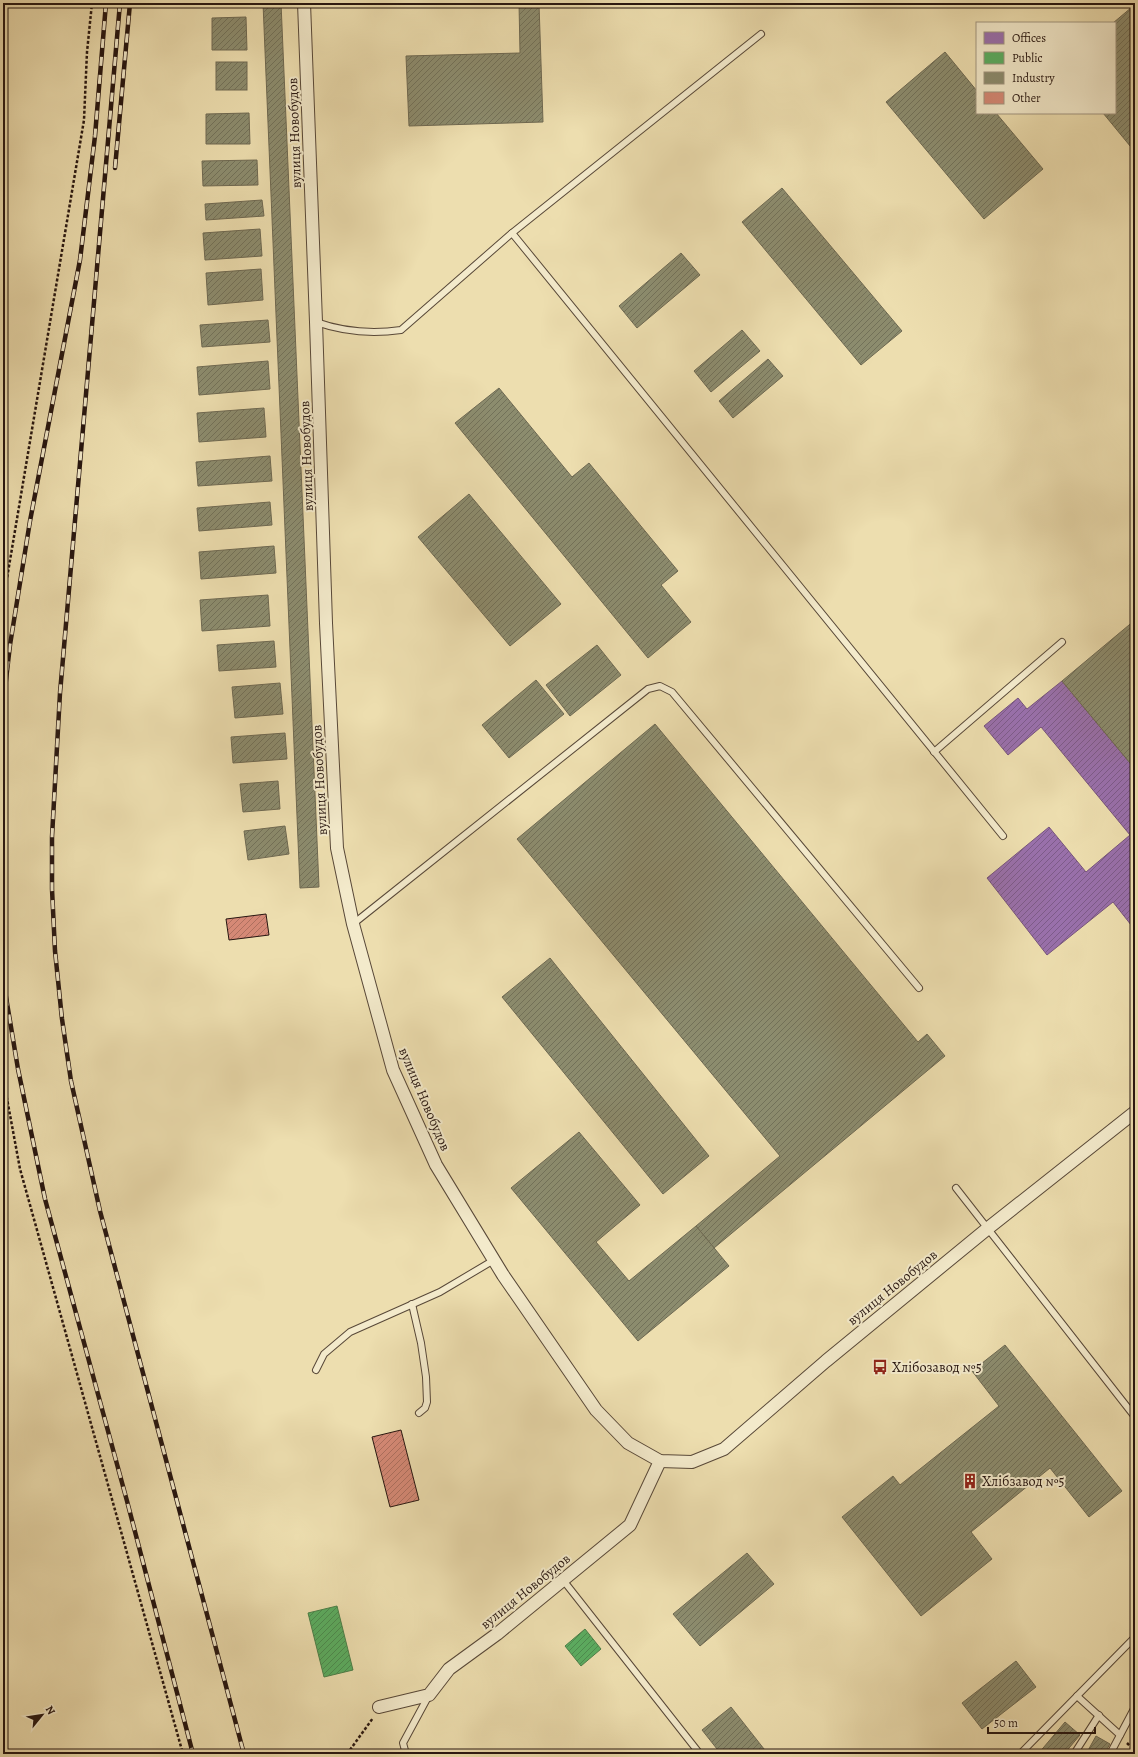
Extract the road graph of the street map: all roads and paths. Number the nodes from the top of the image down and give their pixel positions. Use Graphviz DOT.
graph roads {
  1 [pos="92,3"];
  2 [pos="304,3"];
  3 [pos="761,34"];
  4 [pos="512,233"];
  5 [pos="316,322"];
  6 [pos="3,602"];
  7 [pos="1062,642"];
  8 [pos="934,752"];
  9 [pos="1003,836"];
  10 [pos="353,924"];
  11 [pos="919,988"];
  12 [pos="3,1077"];
  13 [pos="1135,1112"];
  14 [pos="956,1188"];
  15 [pos="987,1229"];
  16 [pos="494,1260"];
  17 [pos="412,1304"];
  18 [pos="316,1370"];
  19 [pos="419,1413"];
  20 [pos="1135,1416"];
  21 [pos="660,1461"];
  22 [pos="563,1580"];
  23 [pos="1135,1637"];
  24 [pos="429,1695"];
  25 [pos="1077,1696"];
  26 [pos="379,1707"];
  27 [pos="1135,1707"];
  28 [pos="1098,1716"];
  29 [pos="1120,1735"];
  30 [pos="183,1754"];
  31 [pos="347,1754"];
  32 [pos="406,1754"];
  33 [pos="700,1754"];
  34 [pos="1020,1754"];
  35 [pos="1074,1754"];
  36 [pos="1110,1754"];
  1 -- 6 [label="path"];
  2 -- 5 [label="street, вулиця Новобудов"];
  3 -- 4 [label="lane"];
  4 -- 5 [label="lane"];
  4 -- 8 [label="lane"];
  5 -- 10 [label="street, вулиця Новобудов"];
  7 -- 8 [label="lane"];
  8 -- 9 [label="lane"];
  10 -- 11 [label="lane"];
  10 -- 16 [label="street, вулиця Новобудов"];
  12 -- 30 [label="path"];
  13 -- 15 [label="street, вулиця Новобудов"];
  14 -- 15 [label="lane"];
  15 -- 20 [label="lane"];
  15 -- 21 [label="street, вулиця Новобудов"];
  16 -- 17 [label="lane"];
  16 -- 21 [label="street, вулиця Новобудов"];
  17 -- 18 [label="lane"];
  17 -- 19 [label="lane"];
  21 -- 22 [label="street, вулиця Новобудов"];
  22 -- 24 [label="street, вулиця Новобудов"];
  22 -- 33 [label="lane"];
  23 -- 25 [label="lane"];
  24 -- 26 [label="street"];
  24 -- 32 [label="lane"];
  25 -- 28 [label="lane"];
  25 -- 34 [label="lane"];
  26 -- 31 [label="path"];
  27 -- 29 [label="lane"];
  28 -- 29 [label="lane"];
  28 -- 35 [label="lane"];
  29 -- 36 [label="lane"];
}
